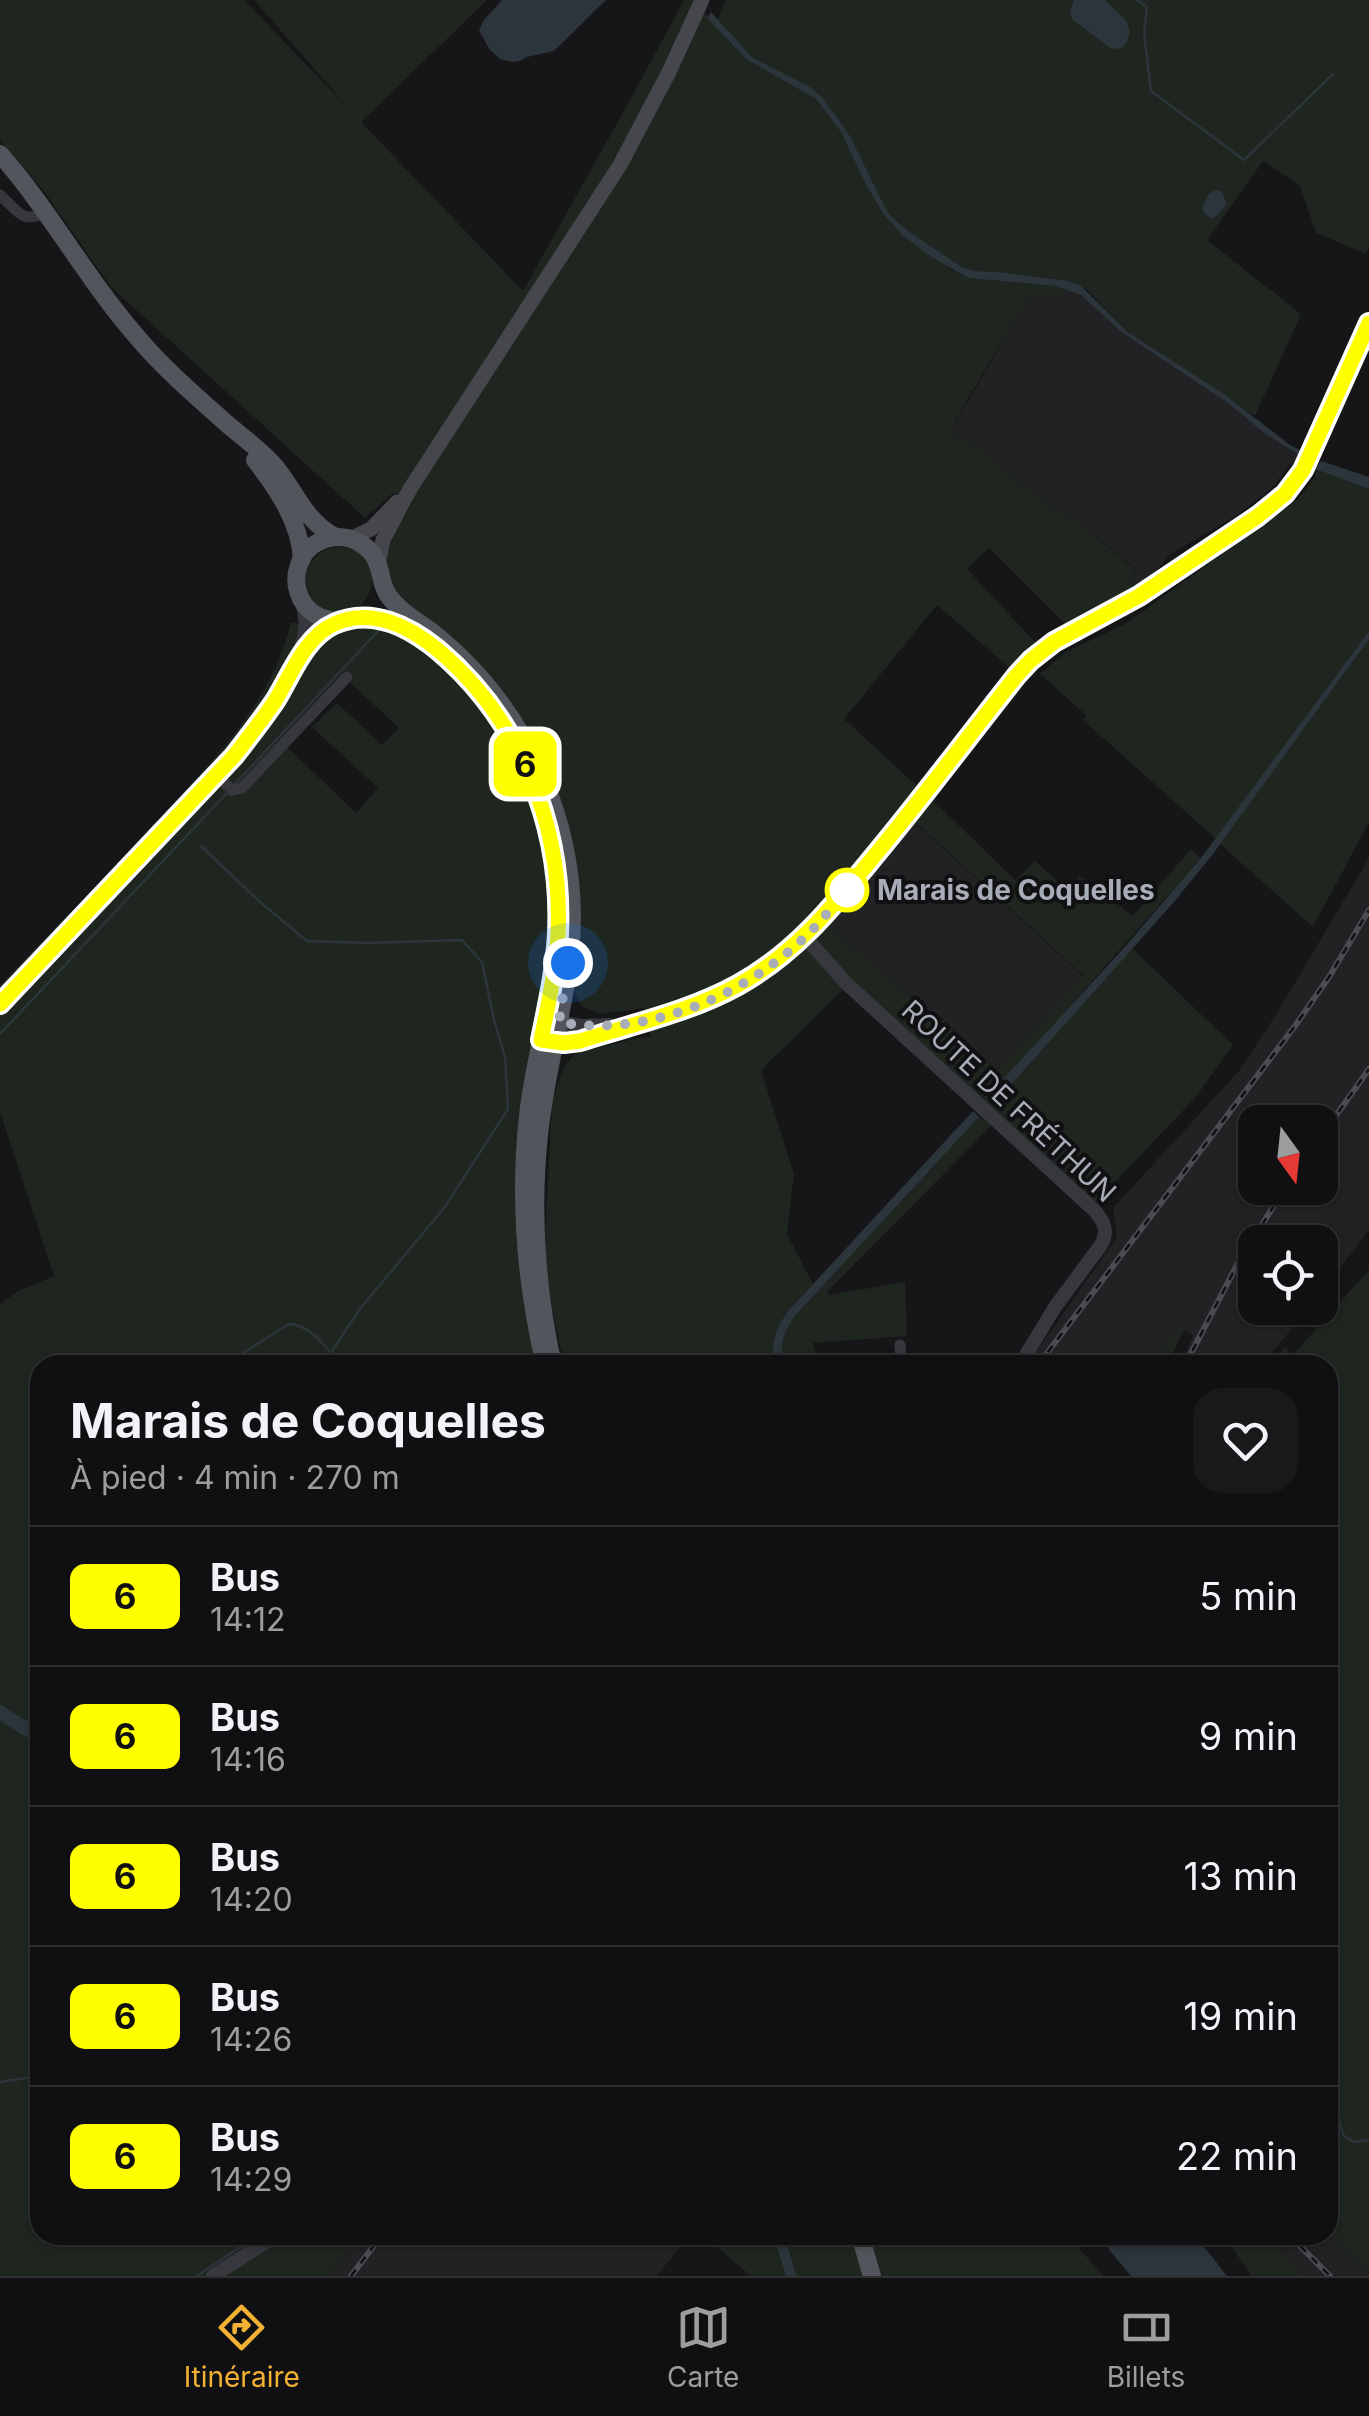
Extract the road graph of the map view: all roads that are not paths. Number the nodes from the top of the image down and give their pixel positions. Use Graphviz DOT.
graph roads {
  1 [pos="702,0"];
  2 [pos="0,154"];
  3 [pos="0,195"];
  4 [pos="46,212"];
  5 [pos="1369,324"];
  6 [pos="227,424"];
  7 [pos="410,488"];
  8 [pos="343,538"];
  9 [pos="302,559"];
  10 [pos="380,573"];
  11 [pos="302,600"];
  12 [pos="346,620"];
  13 [pos="290,674"];
  14 [pos="346,677"];
  15 [pos="224,783"];
  16 [pos="804,937"];
  17 [pos="0,1004"];
  18 [pos="651,1019"];
  19 [pos="552,1021"];
  20 [pos="547,1041"];
  21 [pos="900,1345"];
  22 [pos="543,1355"];
  23 [pos="550,1355"];
  24 [pos="900,1355"];
  25 [pos="1026,1355"];
  26 [pos="261,2245"];
  27 [pos="863,2245"];
  28 [pos="213,2276"];
  29 [pos="872,2276"];
  1 -- 7 [label="main road"];
  2 -- 4 [label="main road"];
  3 -- 4 [label="street"];
  4 -- 6 [label="main road"];
  5 -- 16 [label="street"];
  6 -- 8 [label="main road"];
  6 -- 9 [label="main road"];
  7 -- 8 [label="main road"];
  7 -- 10 [label="main road"];
  8 -- 9 [label="main road"];
  8 -- 10 [label="main road"];
  9 -- 11 [label="main road"];
  10 -- 12 [label="main road"];
  10 -- 19 [label="main road"];
  11 -- 12 [label="main road"];
  11 -- 13 [label="street"];
  12 -- 13 [label="street"];
  12 -- 19 [label="main road"];
  13 -- 15 [label="street"];
  14 -- 15 [label="street"];
  15 -- 17 [label="street"];
  16 -- 18 [label="street"];
  16 -- 25 [label="street, ROUTE DE FRÉTHUN"];
  18 -- 19 [label="street"];
  18 -- 20 [label="street"];
  19 -- 20 [label="main road"];
  20 -- 22 [label="main road"];
  20 -- 23 [label="main road"];
  21 -- 24 [label="street"];
  26 -- 28 [label="street"];
  27 -- 29 [label="main road"];
}
